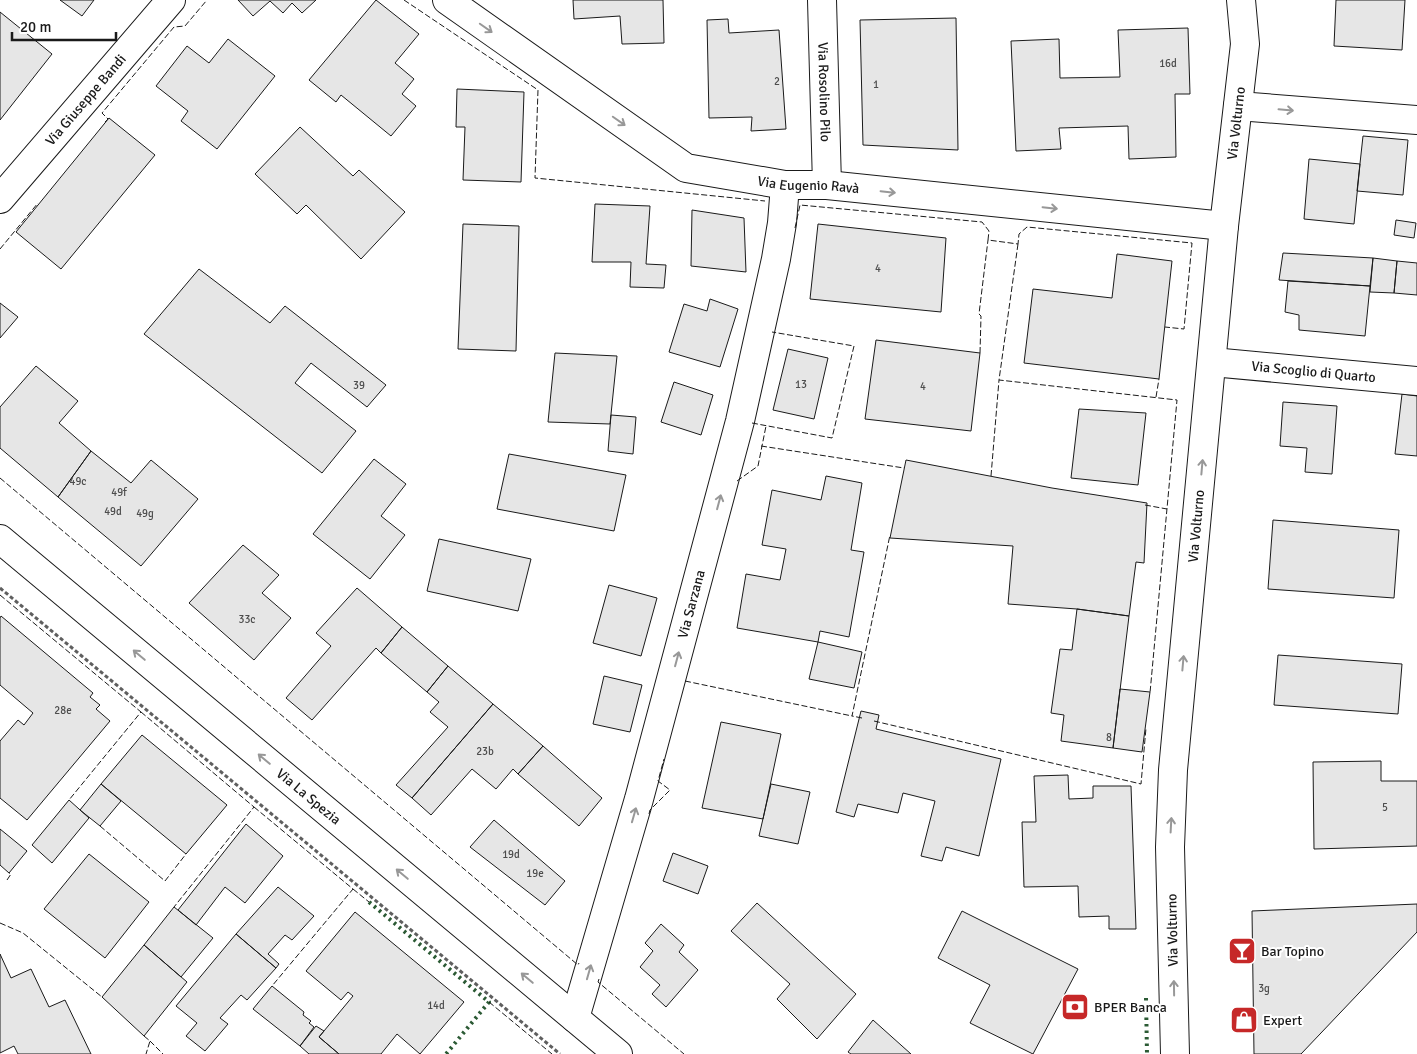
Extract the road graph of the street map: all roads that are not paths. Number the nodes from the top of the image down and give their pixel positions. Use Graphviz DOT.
graph roads {
  1 [pos="171,0"];
  2 [pos="446,0"];
  3 [pos="822,0"];
  4 [pos="1241,0"];
  5 [pos="1238,106"];
  6 [pos="1417,120"];
  7 [pos="785,185"];
  8 [pos="827,186"];
  9 [pos="0,199"];
  10 [pos="1224,226"];
  11 [pos="1212,362"];
  12 [pos="1417,382"];
  13 [pos="0,539"];
  14 [pos="576,1018"];
  15 [pos="618,1054"];
  16 [pos="1175,1054"];
  1 -- 9 [label="street, Via Giuseppe Bandi"];
  2 -- 7 [label="street, Via Eugenio Ravà, one-way"];
  3 -- 8 [label="street, Via Rosolino Pilo"];
  4 -- 5 [label="street, Via Volturno"];
  5 -- 6 [label="street, one-way"];
  5 -- 10 [label="street, Via Volturno"];
  7 -- 8 [label="street, Via Eugenio Ravà"];
  14 -- 7 [label="street, Via Sarzana, one-way"];
  8 -- 10 [label="street, Via Eugenio Ravà, one-way"];
  10 -- 11 [label="street, Via Volturno"];
  11 -- 12 [label="street, Via Scoglio di Quarto"];
  16 -- 11 [label="street, Via Volturno, one-way"];
  14 -- 13 [label="street, Via La Spezia, one-way"];
  14 -- 15 [label="street, Via La Spezia"];
}
